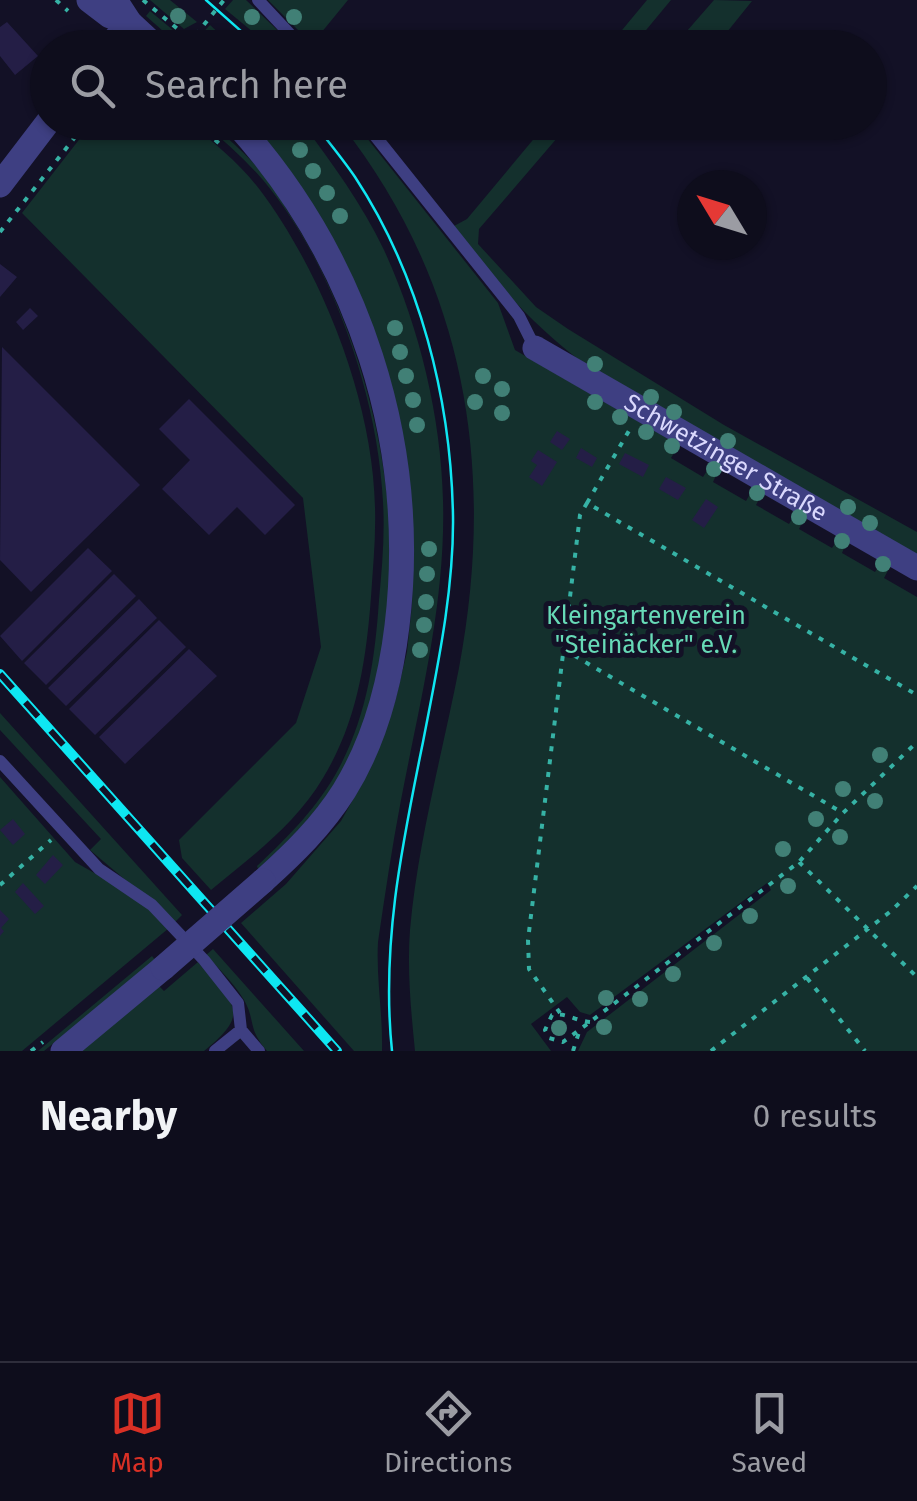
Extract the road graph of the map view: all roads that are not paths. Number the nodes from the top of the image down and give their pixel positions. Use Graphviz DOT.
graph roads {
  1 [pos="89,0"];
  2 [pos="115,0"];
  3 [pos="258,0"];
  4 [pos="130,22"];
  5 [pos="123,30"];
  6 [pos="138,30"];
  7 [pos="286,30"];
  8 [pos="34,140"];
  9 [pos="250,140"];
  10 [pos="378,140"];
  11 [pos="0,185"];
  12 [pos="535,348"];
  13 [pos="917,568"];
  14 [pos="0,761"];
  15 [pos="240,1030"];
  16 [pos="63,1051"];
  17 [pos="215,1051"];
  18 [pos="259,1051"];
  1 -- 4 [label="street"];
  2 -- 4 [label="street"];
  3 -- 7 [label="lane"];
  4 -- 5 [label="street"];
  4 -- 6 [label="street"];
  8 -- 11 [label="street"];
  9 -- 16 [label="street, bridge"];
  10 -- 12 [label="lane"];
  12 -- 13 [label="street, Schwetzinger Straße"];
  14 -- 15 [label="lane"];
  15 -- 17 [label="lane"];
  15 -- 18 [label="lane"];
}
